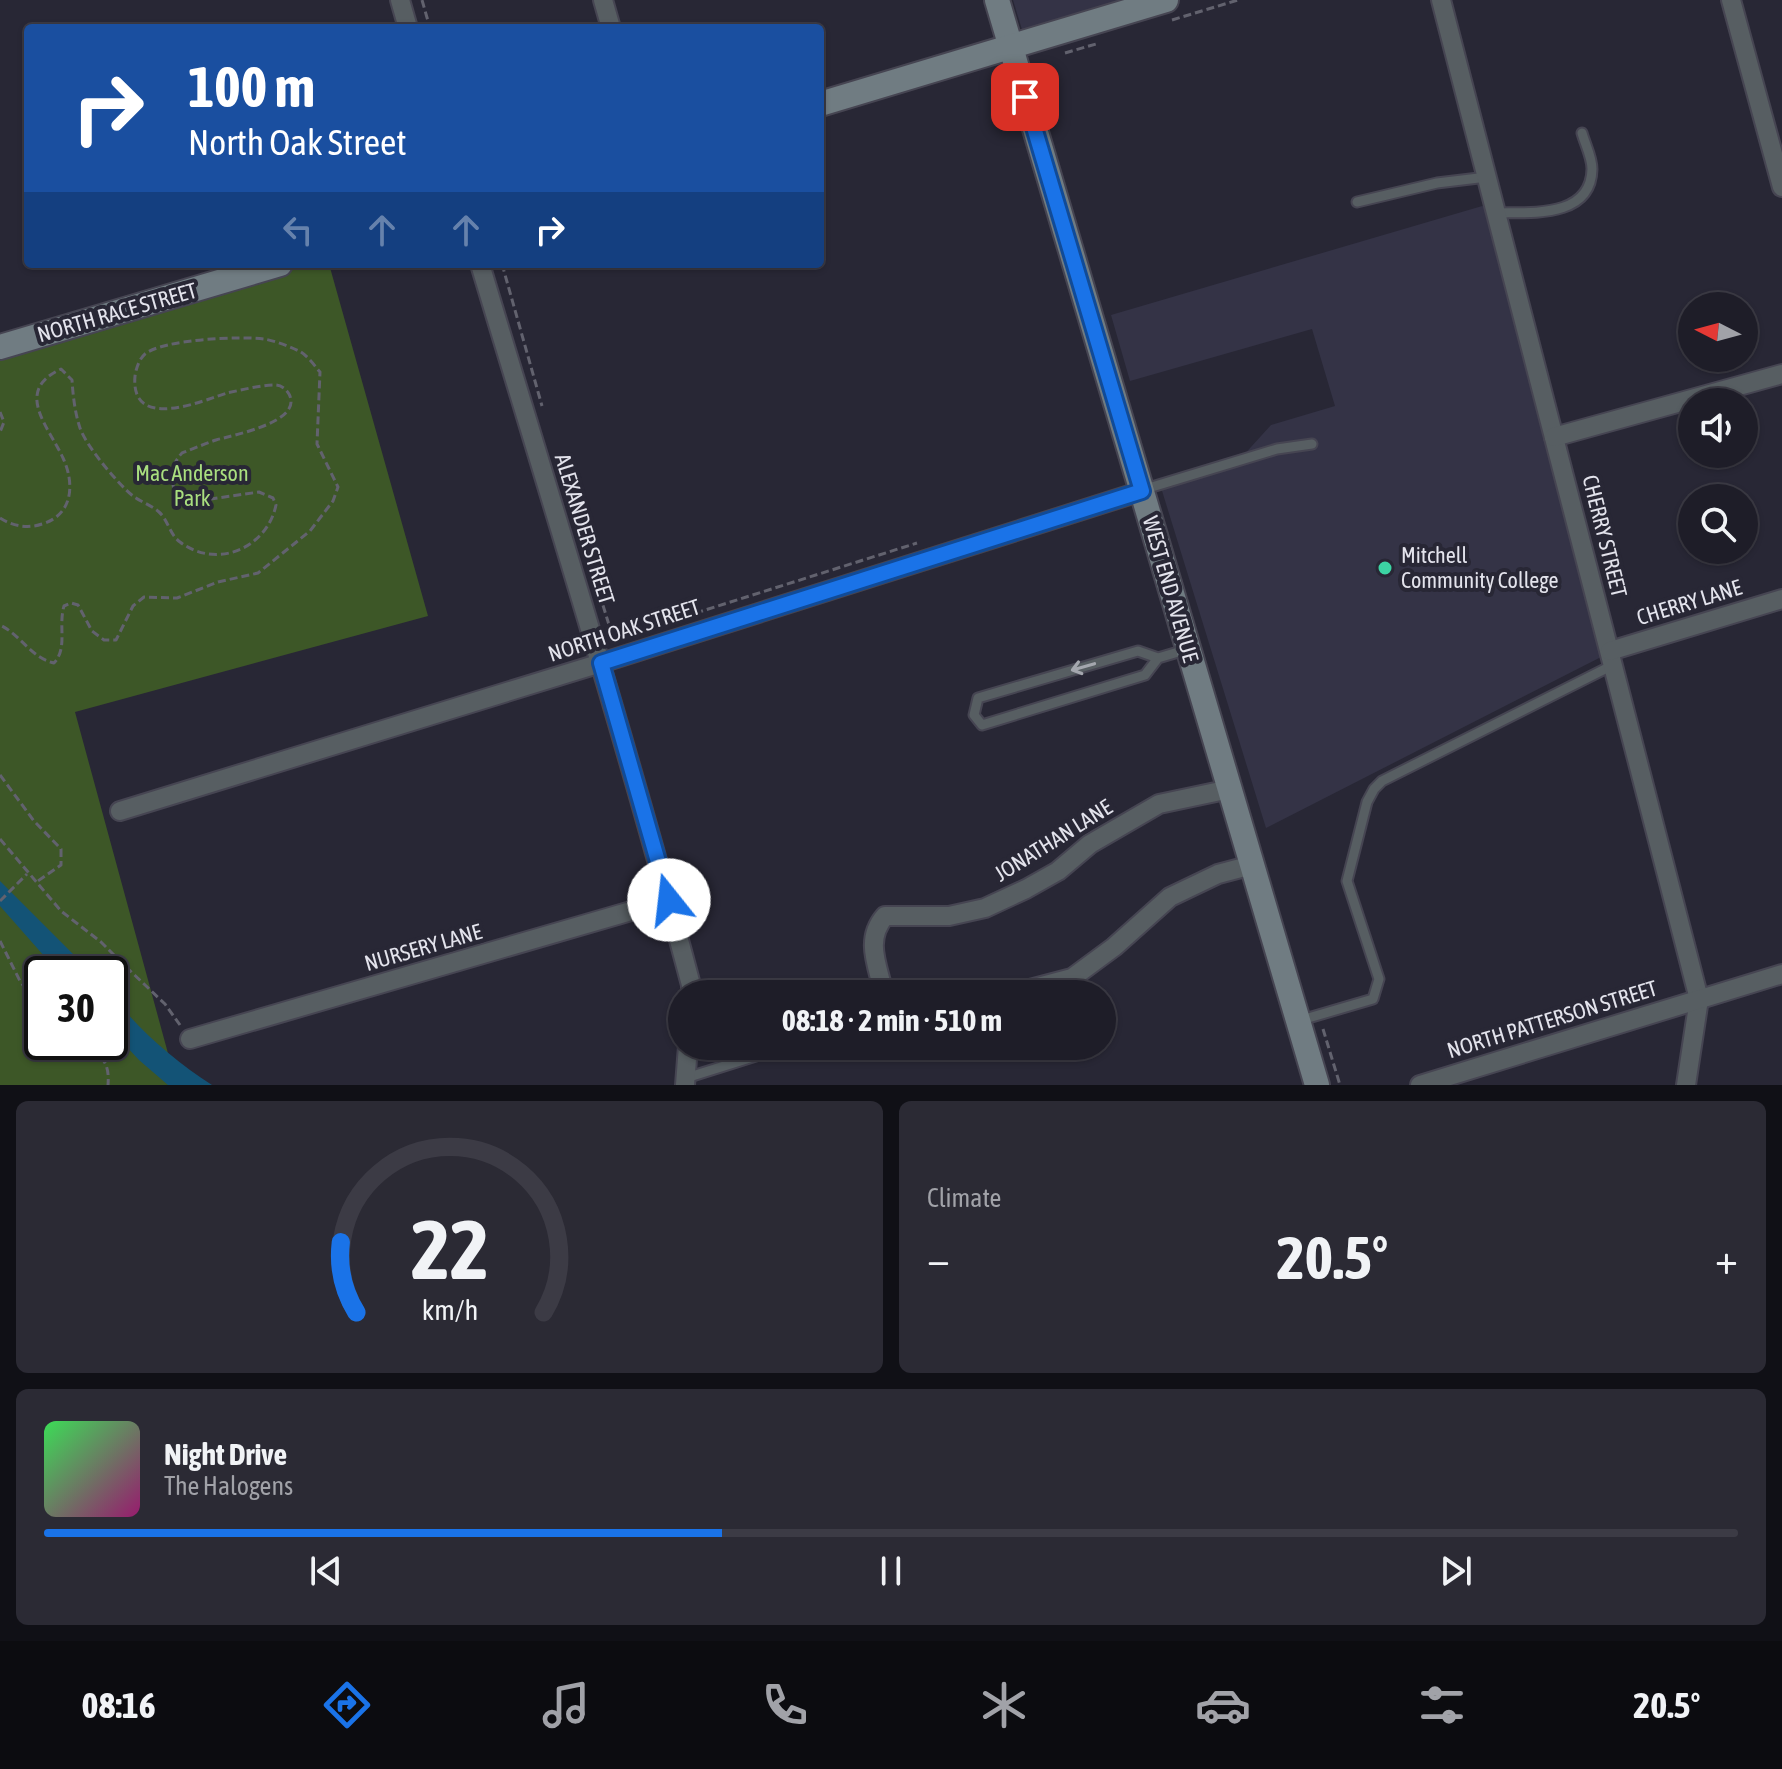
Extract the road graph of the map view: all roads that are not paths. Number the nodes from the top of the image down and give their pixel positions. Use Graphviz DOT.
graph roads {
  1 [pos="400,0"];
  2 [pos="603,0"];
  3 [pos="997,0"];
  4 [pos="1166,0"];
  5 [pos="1441,0"];
  6 [pos="1731,0"];
  7 [pos="407,24"];
  8 [pos="610,24"];
  9 [pos="1010,46"];
  10 [pos="824,103"];
  11 [pos="1582,133"];
  12 [pos="1487,177"];
  13 [pos="1782,187"];
  14 [pos="1357,202"];
  15 [pos="1496,213"];
  16 [pos="267,268"];
  17 [pos="481,268"];
  18 [pos="0,347"];
  19 [pos="1782,374"];
  20 [pos="1554,437"];
  21 [pos="1312,444"];
  22 [pos="1142,491"];
  23 [pos="1782,599"];
  24 [pos="1188,649"];
  25 [pos="1158,658"];
  26 [pos="1611,658"];
  27 [pos="601,663"];
  28 [pos="1230,789"];
  29 [pos="120,811"];
  30 [pos="1252,865"];
  31 [pos="669,900"];
  32 [pos="1782,974"];
  33 [pos="690,980"];
  34 [pos="881,980"];
  35 [pos="1064,980"];
  36 [pos="1699,999"];
  37 [pos="1298,1021"];
  38 [pos="190,1039"];
  39 [pos="687,1060"];
  40 [pos="747,1060"];
  41 [pos="686,1081"];
  42 [pos="1317,1085"];
  43 [pos="1420,1085"];
  44 [pos="1686,1085"];
  1 -- 7 [label="street"];
  2 -- 8 [label="street"];
  3 -- 9 [label="main road, WEST END AVENUE"];
  4 -- 9 [label="main road"];
  5 -- 12 [label="street, CHERRY STREET"];
  6 -- 13 [label="street"];
  9 -- 10 [label="main road"];
  9 -- 22 [label="main road, WEST END AVENUE"];
  11 -- 15 [label="lane"];
  12 -- 14 [label="lane"];
  12 -- 15 [label="street, CHERRY STREET"];
  15 -- 20 [label="street, CHERRY STREET"];
  16 -- 18 [label="main road, NORTH RACE STREET"];
  17 -- 27 [label="street, ALEXANDER STREET"];
  19 -- 20 [label="street"];
  20 -- 26 [label="street, CHERRY STREET"];
  21 -- 22 [label="lane"];
  22 -- 24 [label="main road, WEST END AVENUE"];
  22 -- 27 [label="street, NORTH OAK STREET"];
  23 -- 26 [label="street, CHERRY LANE"];
  24 -- 25 [label="lane"];
  24 -- 28 [label="main road, WEST END AVENUE"];
  25 -- 25 [label="lane, one-way"];
  26 -- 36 [label="street, CHERRY STREET"];
  26 -- 37 [label="lane"];
  27 -- 29 [label="street, NORTH OAK STREET"];
  27 -- 31 [label="street, ALEXANDER STREET"];
  28 -- 30 [label="main road, WEST END AVENUE"];
  28 -- 34 [label="street, JONATHAN LANE"];
  30 -- 35 [label="street"];
  30 -- 37 [label="main road, WEST END AVENUE"];
  31 -- 33 [label="street, ALEXANDER STREET"];
  31 -- 38 [label="street, NURSERY LANE"];
  32 -- 36 [label="street, NORTH PATTERSON STREET"];
  36 -- 43 [label="street, NORTH PATTERSON STREET"];
  36 -- 44 [label="street, CHERRY STREET"];
  37 -- 42 [label="main road, WEST END AVENUE"];
  39 -- 41 [label="street"];
  40 -- 41 [label="lane"];
}
